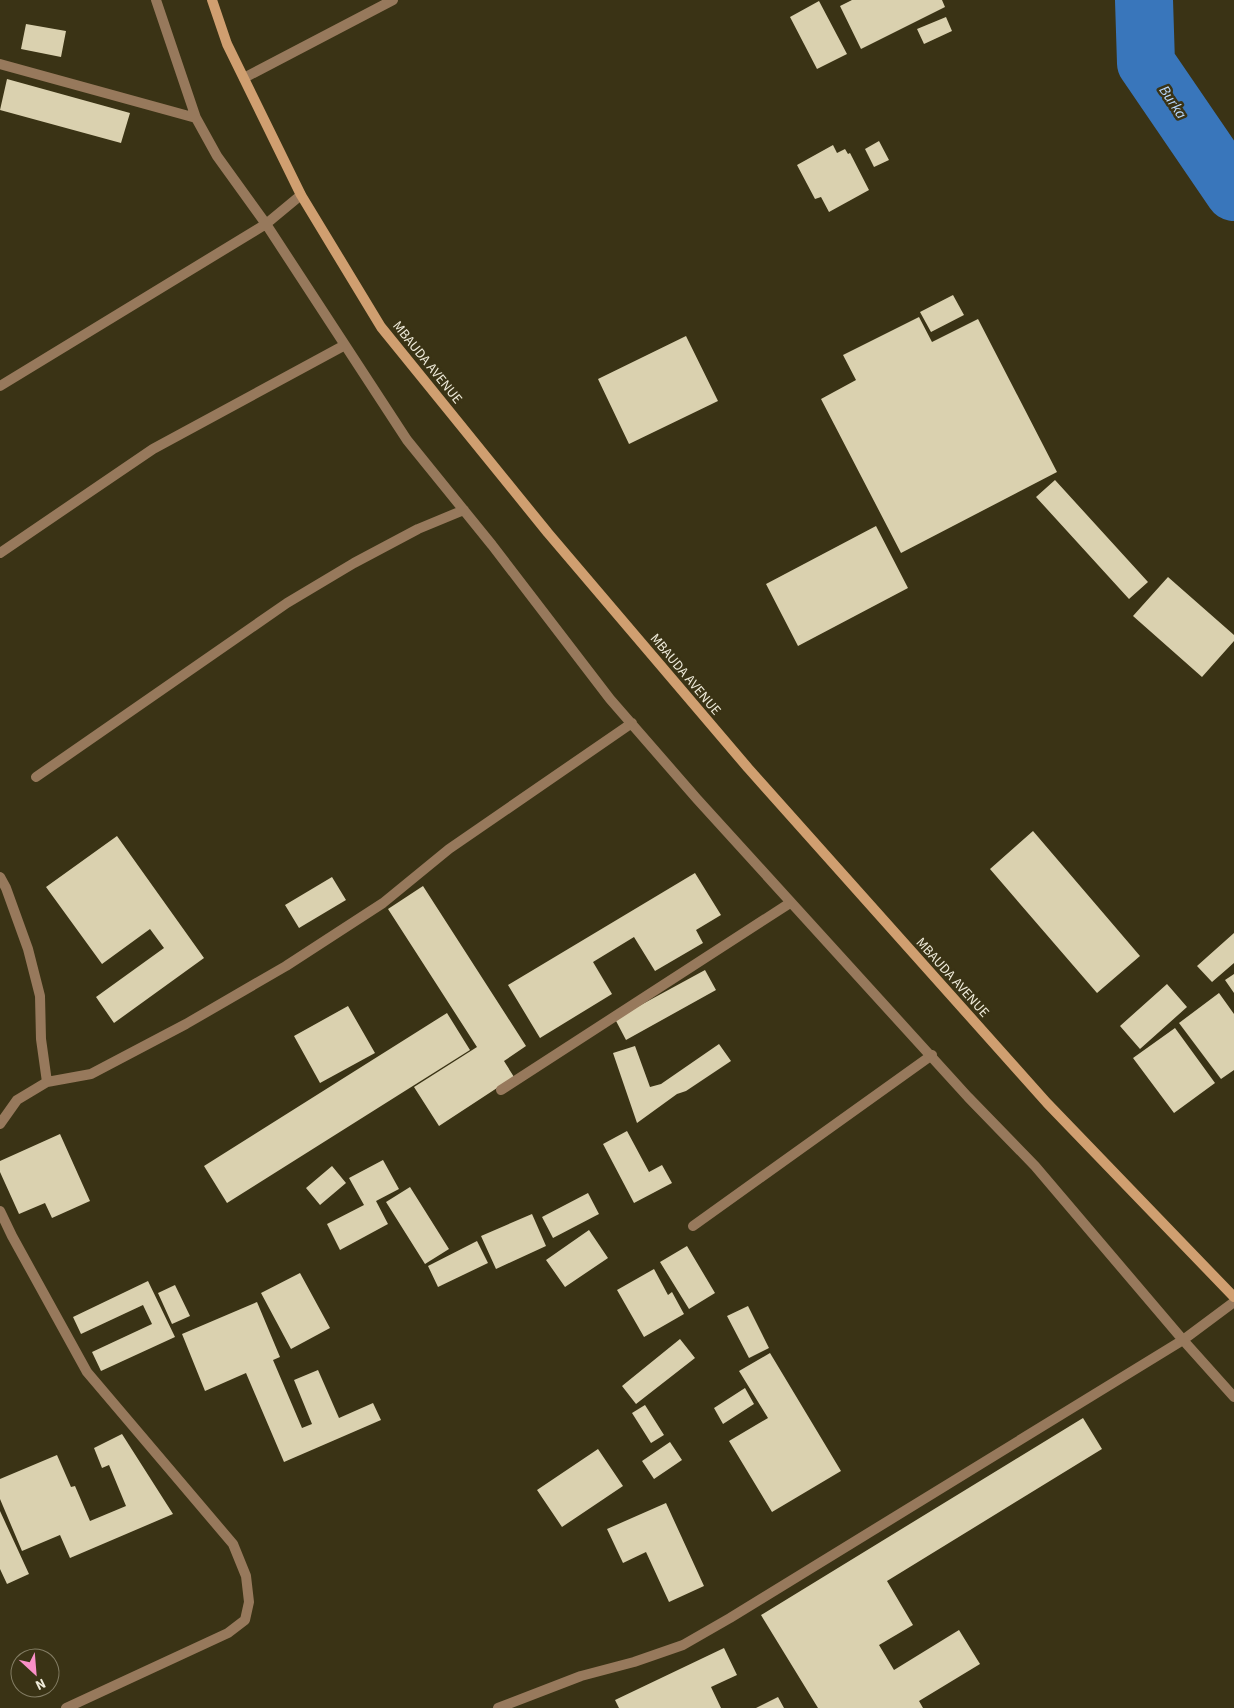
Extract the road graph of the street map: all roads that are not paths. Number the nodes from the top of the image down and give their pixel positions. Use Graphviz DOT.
graph roads {
  1 [pos="156,0"];
  2 [pos="212,0"];
  3 [pos="393,0"];
  4 [pos="0,64"];
  5 [pos="244,78"];
  6 [pos="196,118"];
  7 [pos="301,195"];
  8 [pos="266,224"];
  9 [pos="345,344"];
  10 [pos="0,386"];
  11 [pos="464,510"];
  12 [pos="0,552"];
  13 [pos="632,723"];
  14 [pos="36,777"];
  15 [pos="0,876"];
  16 [pos="790,904"];
  17 [pos="932,1056"];
  18 [pos="47,1082"];
  19 [pos="501,1090"];
  20 [pos="0,1124"];
  21 [pos="0,1211"];
  22 [pos="693,1226"];
  23 [pos="1234,1297"];
  24 [pos="1234,1302"];
  25 [pos="1183,1340"];
  26 [pos="1234,1397"];
  27 [pos="66,1708"];
  28 [pos="498,1708"];
  1 -- 6 [label="street"];
  2 -- 5 [label="street, MBAUDA AVENUE"];
  3 -- 5 [label="street"];
  4 -- 6 [label="street"];
  5 -- 7 [label="street, MBAUDA AVENUE"];
  6 -- 8 [label="street"];
  7 -- 8 [label="street"];
  7 -- 23 [label="street, MBAUDA AVENUE"];
  8 -- 9 [label="street"];
  8 -- 10 [label="street"];
  9 -- 11 [label="street"];
  9 -- 12 [label="street"];
  11 -- 13 [label="street"];
  11 -- 14 [label="street"];
  13 -- 16 [label="street"];
  13 -- 18 [label="street"];
  15 -- 18 [label="street"];
  16 -- 17 [label="street"];
  16 -- 19 [label="street"];
  17 -- 22 [label="street"];
  17 -- 25 [label="street"];
  18 -- 20 [label="street"];
  21 -- 27 [label="street"];
  24 -- 25 [label="street"];
  25 -- 26 [label="street"];
  25 -- 28 [label="street"];
}
